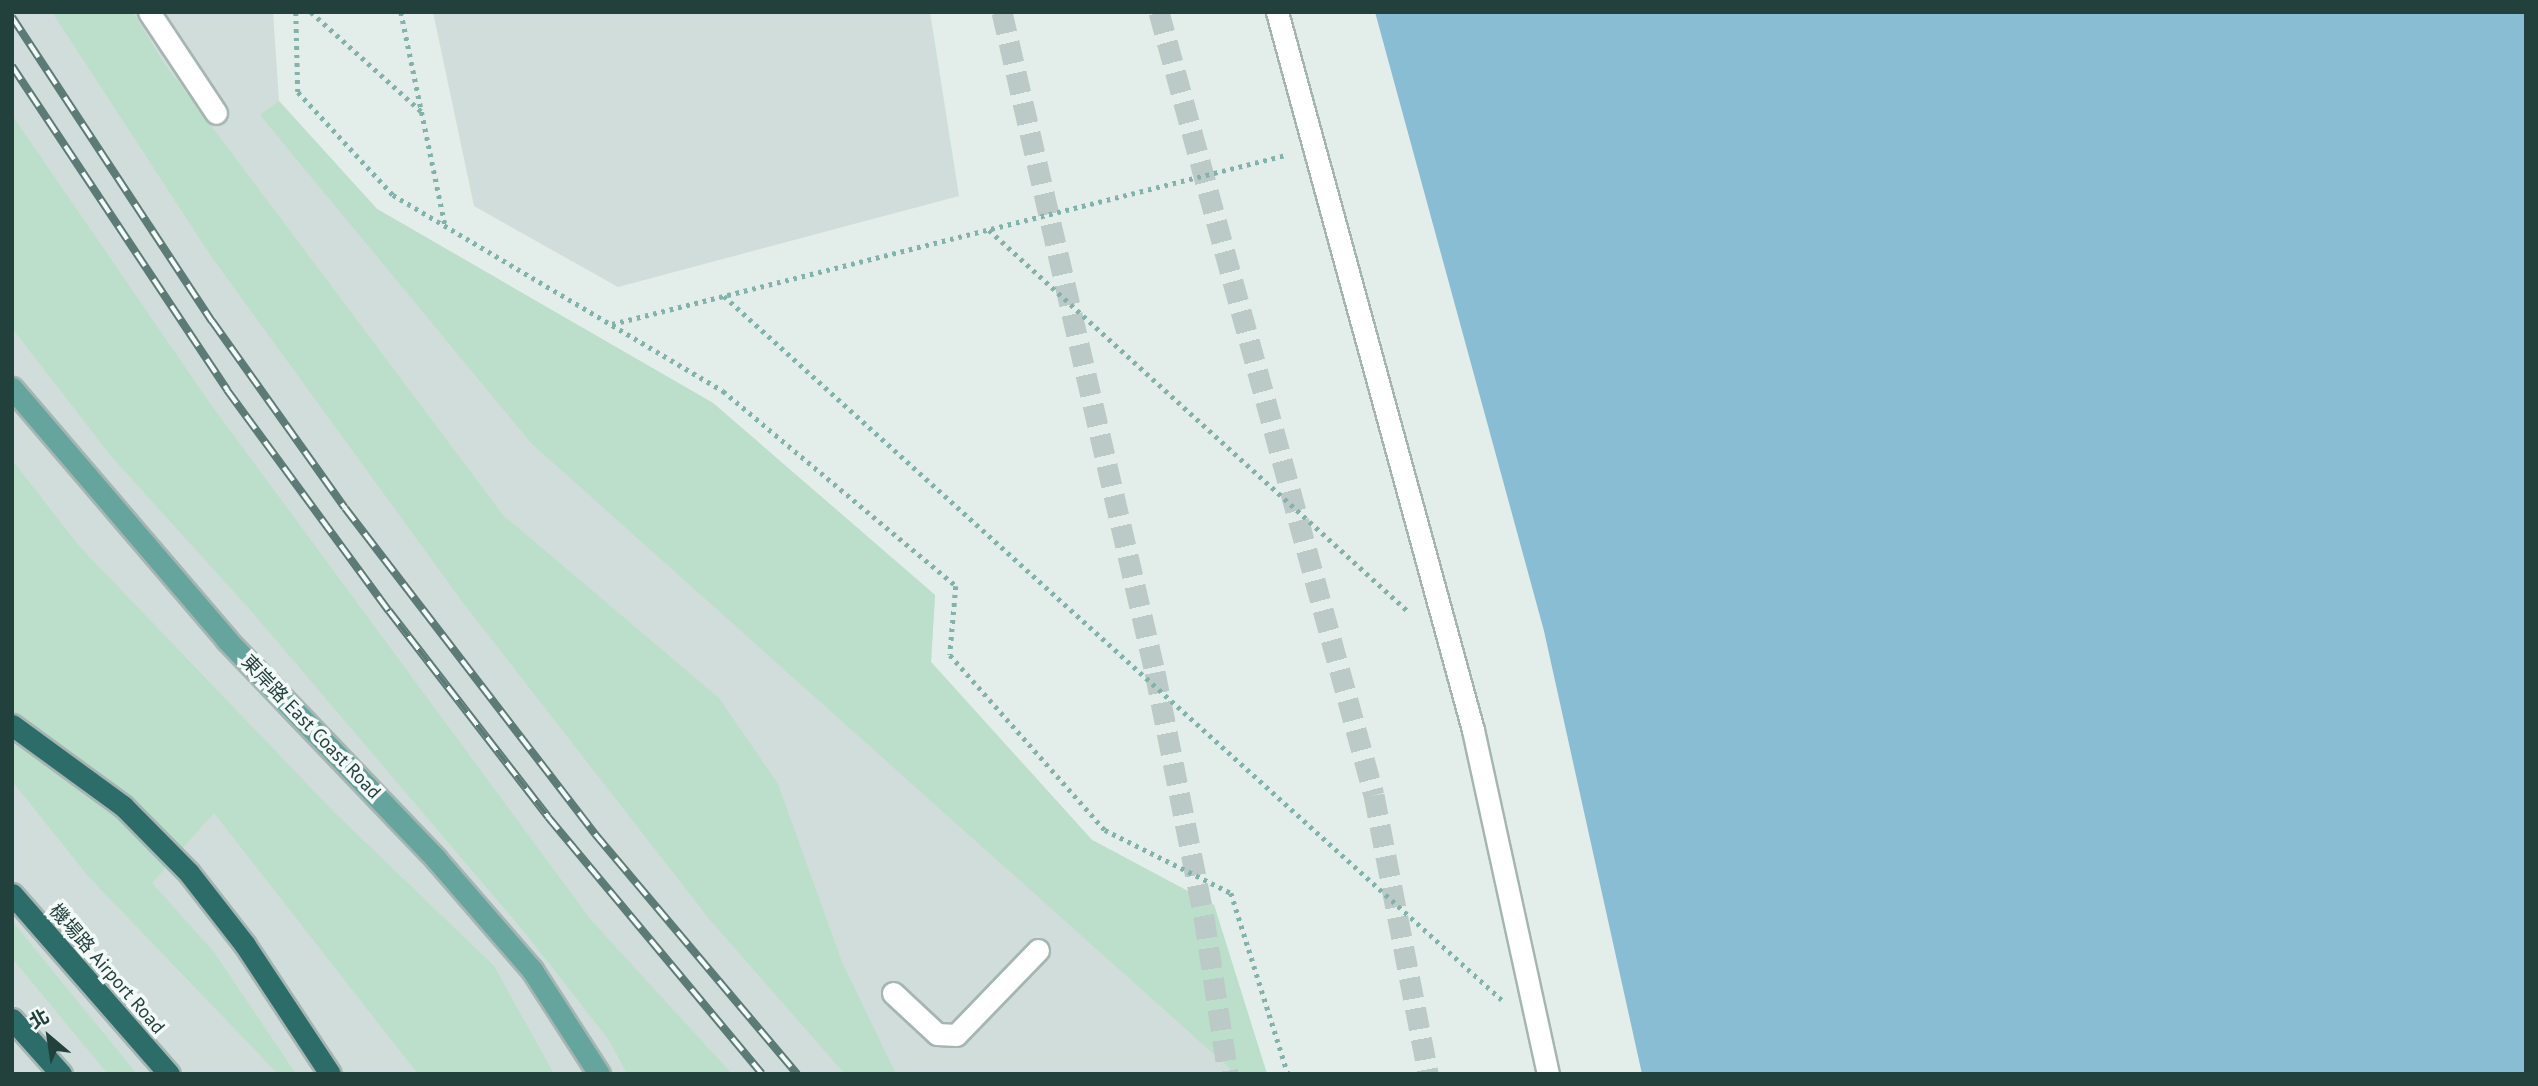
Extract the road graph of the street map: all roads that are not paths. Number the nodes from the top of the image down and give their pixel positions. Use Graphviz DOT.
graph roads {
  1 [pos="149,12"];
  2 [pos="1277,12"];
  3 [pos="216,113"];
  4 [pos="12,388"];
  5 [pos="12,725"];
  6 [pos="12,894"];
  7 [pos="1038,950"];
  8 [pos="893,993"];
  9 [pos="12,1019"];
  10 [pos="61,1074"];
  11 [pos="169,1074"];
  12 [pos="330,1074"];
  13 [pos="599,1074"];
  14 [pos="1548,1074"];
  1 -- 3 [label="street"];
  2 -- 14 [label="street"];
  4 -- 13 [label="main road, 東岸路 East Coast Road"];
  5 -- 12 [label="highway"];
  6 -- 11 [label="highway, 機場路 Airport Road"];
  7 -- 8 [label="street"];
  9 -- 10 [label="highway"];
}
